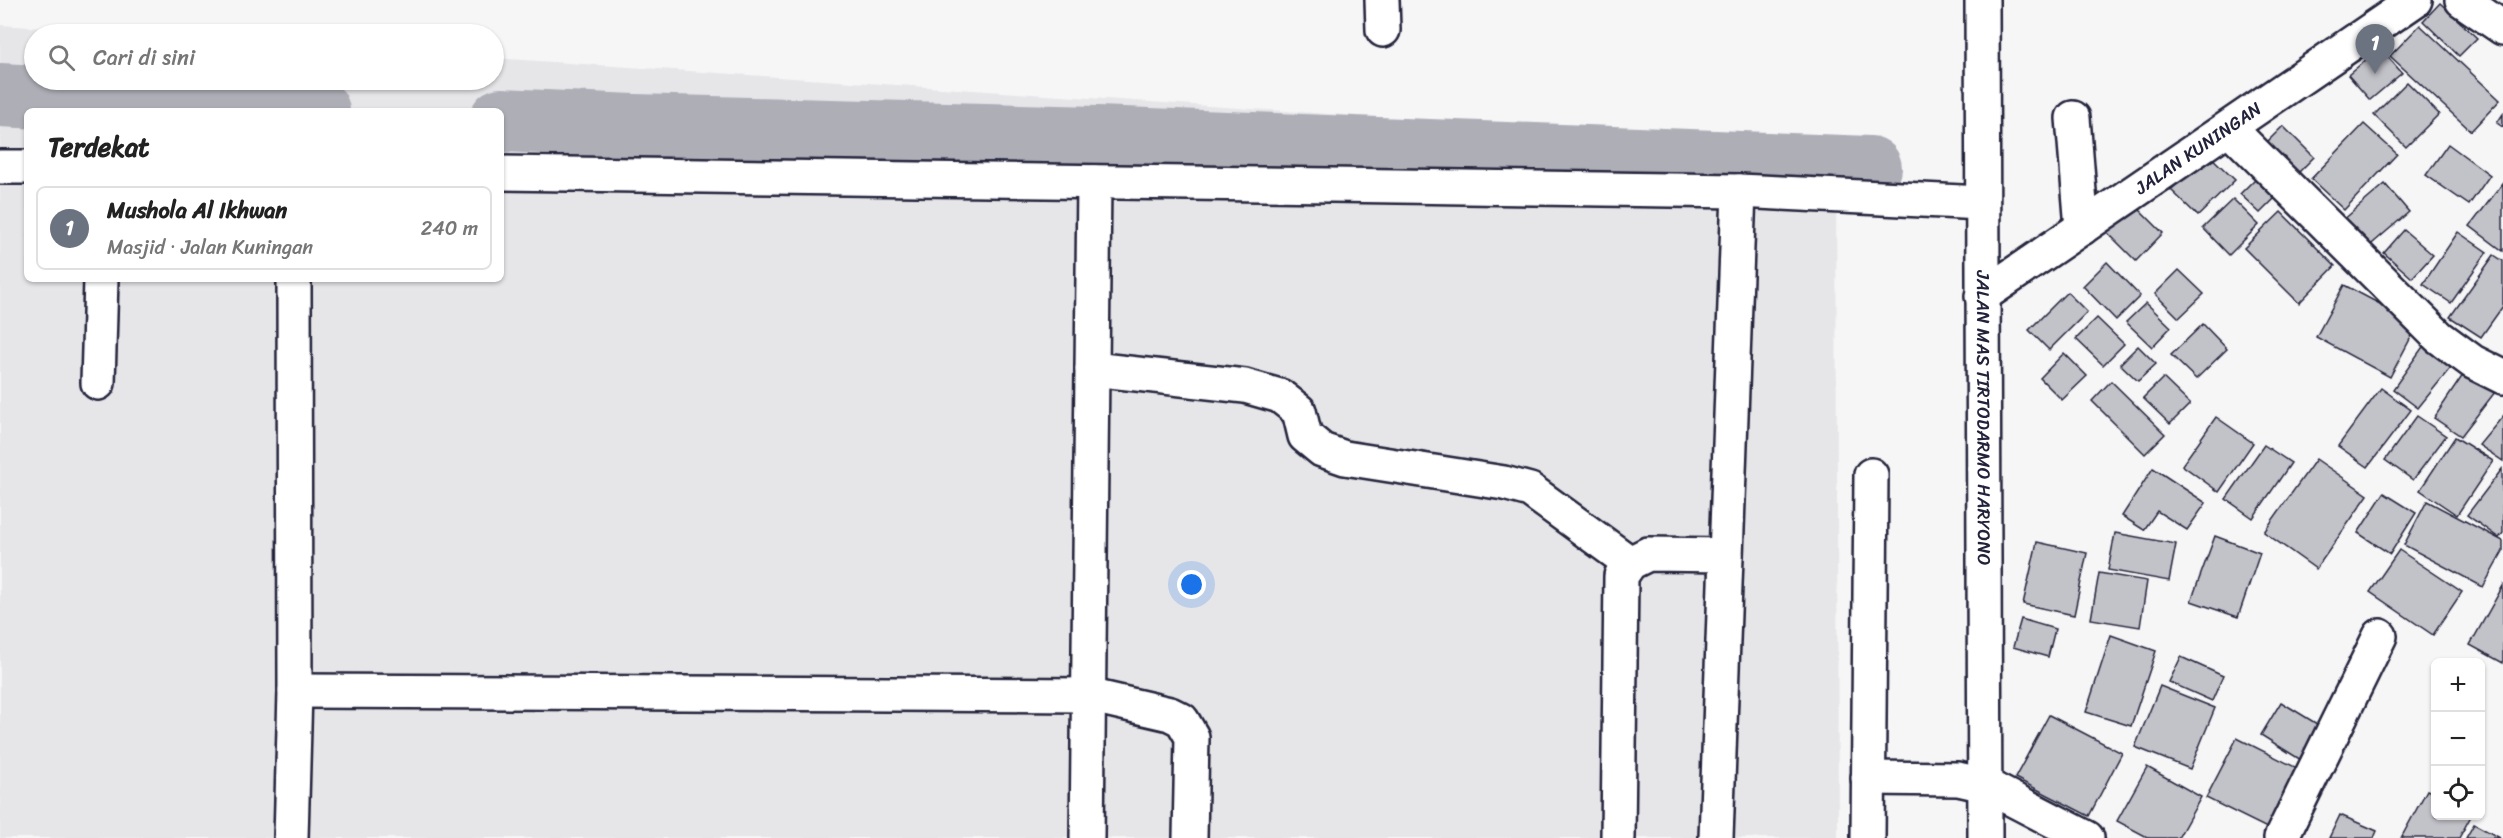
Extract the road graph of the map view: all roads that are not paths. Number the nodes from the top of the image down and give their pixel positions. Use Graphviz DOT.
graph roads {
  1 [pos="1982,0"];
  2 [pos="2415,0"];
  3 [pos="2462,0"];
  4 [pos="2503,28"];
  5 [pos="2073,118"];
  6 [pos="2229,128"];
  7 [pos="0,166"];
  8 [pos="24,167"];
  9 [pos="504,173"];
  10 [pos="1094,183"];
  11 [pos="1739,191"];
  12 [pos="1982,203"];
  13 [pos="2082,228"];
  14 [pos="100,282"];
  15 [pos="294,282"];
  16 [pos="1982,296"];
  17 [pos="1092,369"];
  18 [pos="2503,377"];
  19 [pos="98,383"];
  20 [pos="1871,475"];
  21 [pos="1726,555"];
  22 [pos="1630,563"];
  23 [pos="2380,636"];
  24 [pos="295,691"];
  25 [pos="1088,695"];
  26 [pos="1868,778"];
  27 [pos="1985,785"];
  28 [pos="291,838"];
  29 [pos="1087,838"];
  30 [pos="1190,838"];
  31 [pos="1617,838"];
  32 [pos="1716,838"];
  33 [pos="1868,838"];
  34 [pos="1986,838"];
  35 [pos="2086,838"];
  36 [pos="2281,838"];
  1 -- 12 [label="street, JALAN MAS TIRTODARMO HARYONO"];
  2 -- 6 [label="street, JALAN KUNINGAN"];
  3 -- 4 [label="street"];
  5 -- 13 [label="street"];
  6 -- 13 [label="street, JALAN KUNINGAN"];
  6 -- 18 [label="street"];
  7 -- 8 [label="street"];
  9 -- 10 [label="street"];
  10 -- 11 [label="street"];
  10 -- 17 [label="street"];
  11 -- 12 [label="street"];
  11 -- 21 [label="street"];
  12 -- 16 [label="street, JALAN MAS TIRTODARMO HARYONO"];
  13 -- 16 [label="street, JALAN KUNINGAN"];
  14 -- 19 [label="street"];
  15 -- 24 [label="street"];
  16 -- 27 [label="street, JALAN MAS TIRTODARMO HARYONO"];
  17 -- 22 [label="street"];
  17 -- 25 [label="street"];
  20 -- 26 [label="street"];
  21 -- 22 [label="street"];
  21 -- 32 [label="street"];
  22 -- 31 [label="street"];
  23 -- 36 [label="street"];
  24 -- 25 [label="street"];
  24 -- 28 [label="street"];
  25 -- 29 [label="street"];
  25 -- 30 [label="street"];
  26 -- 27 [label="street"];
  26 -- 33 [label="street"];
  27 -- 34 [label="street, JALAN MAS TIRTODARMO HARYONO"];
  27 -- 35 [label="street"];
}
